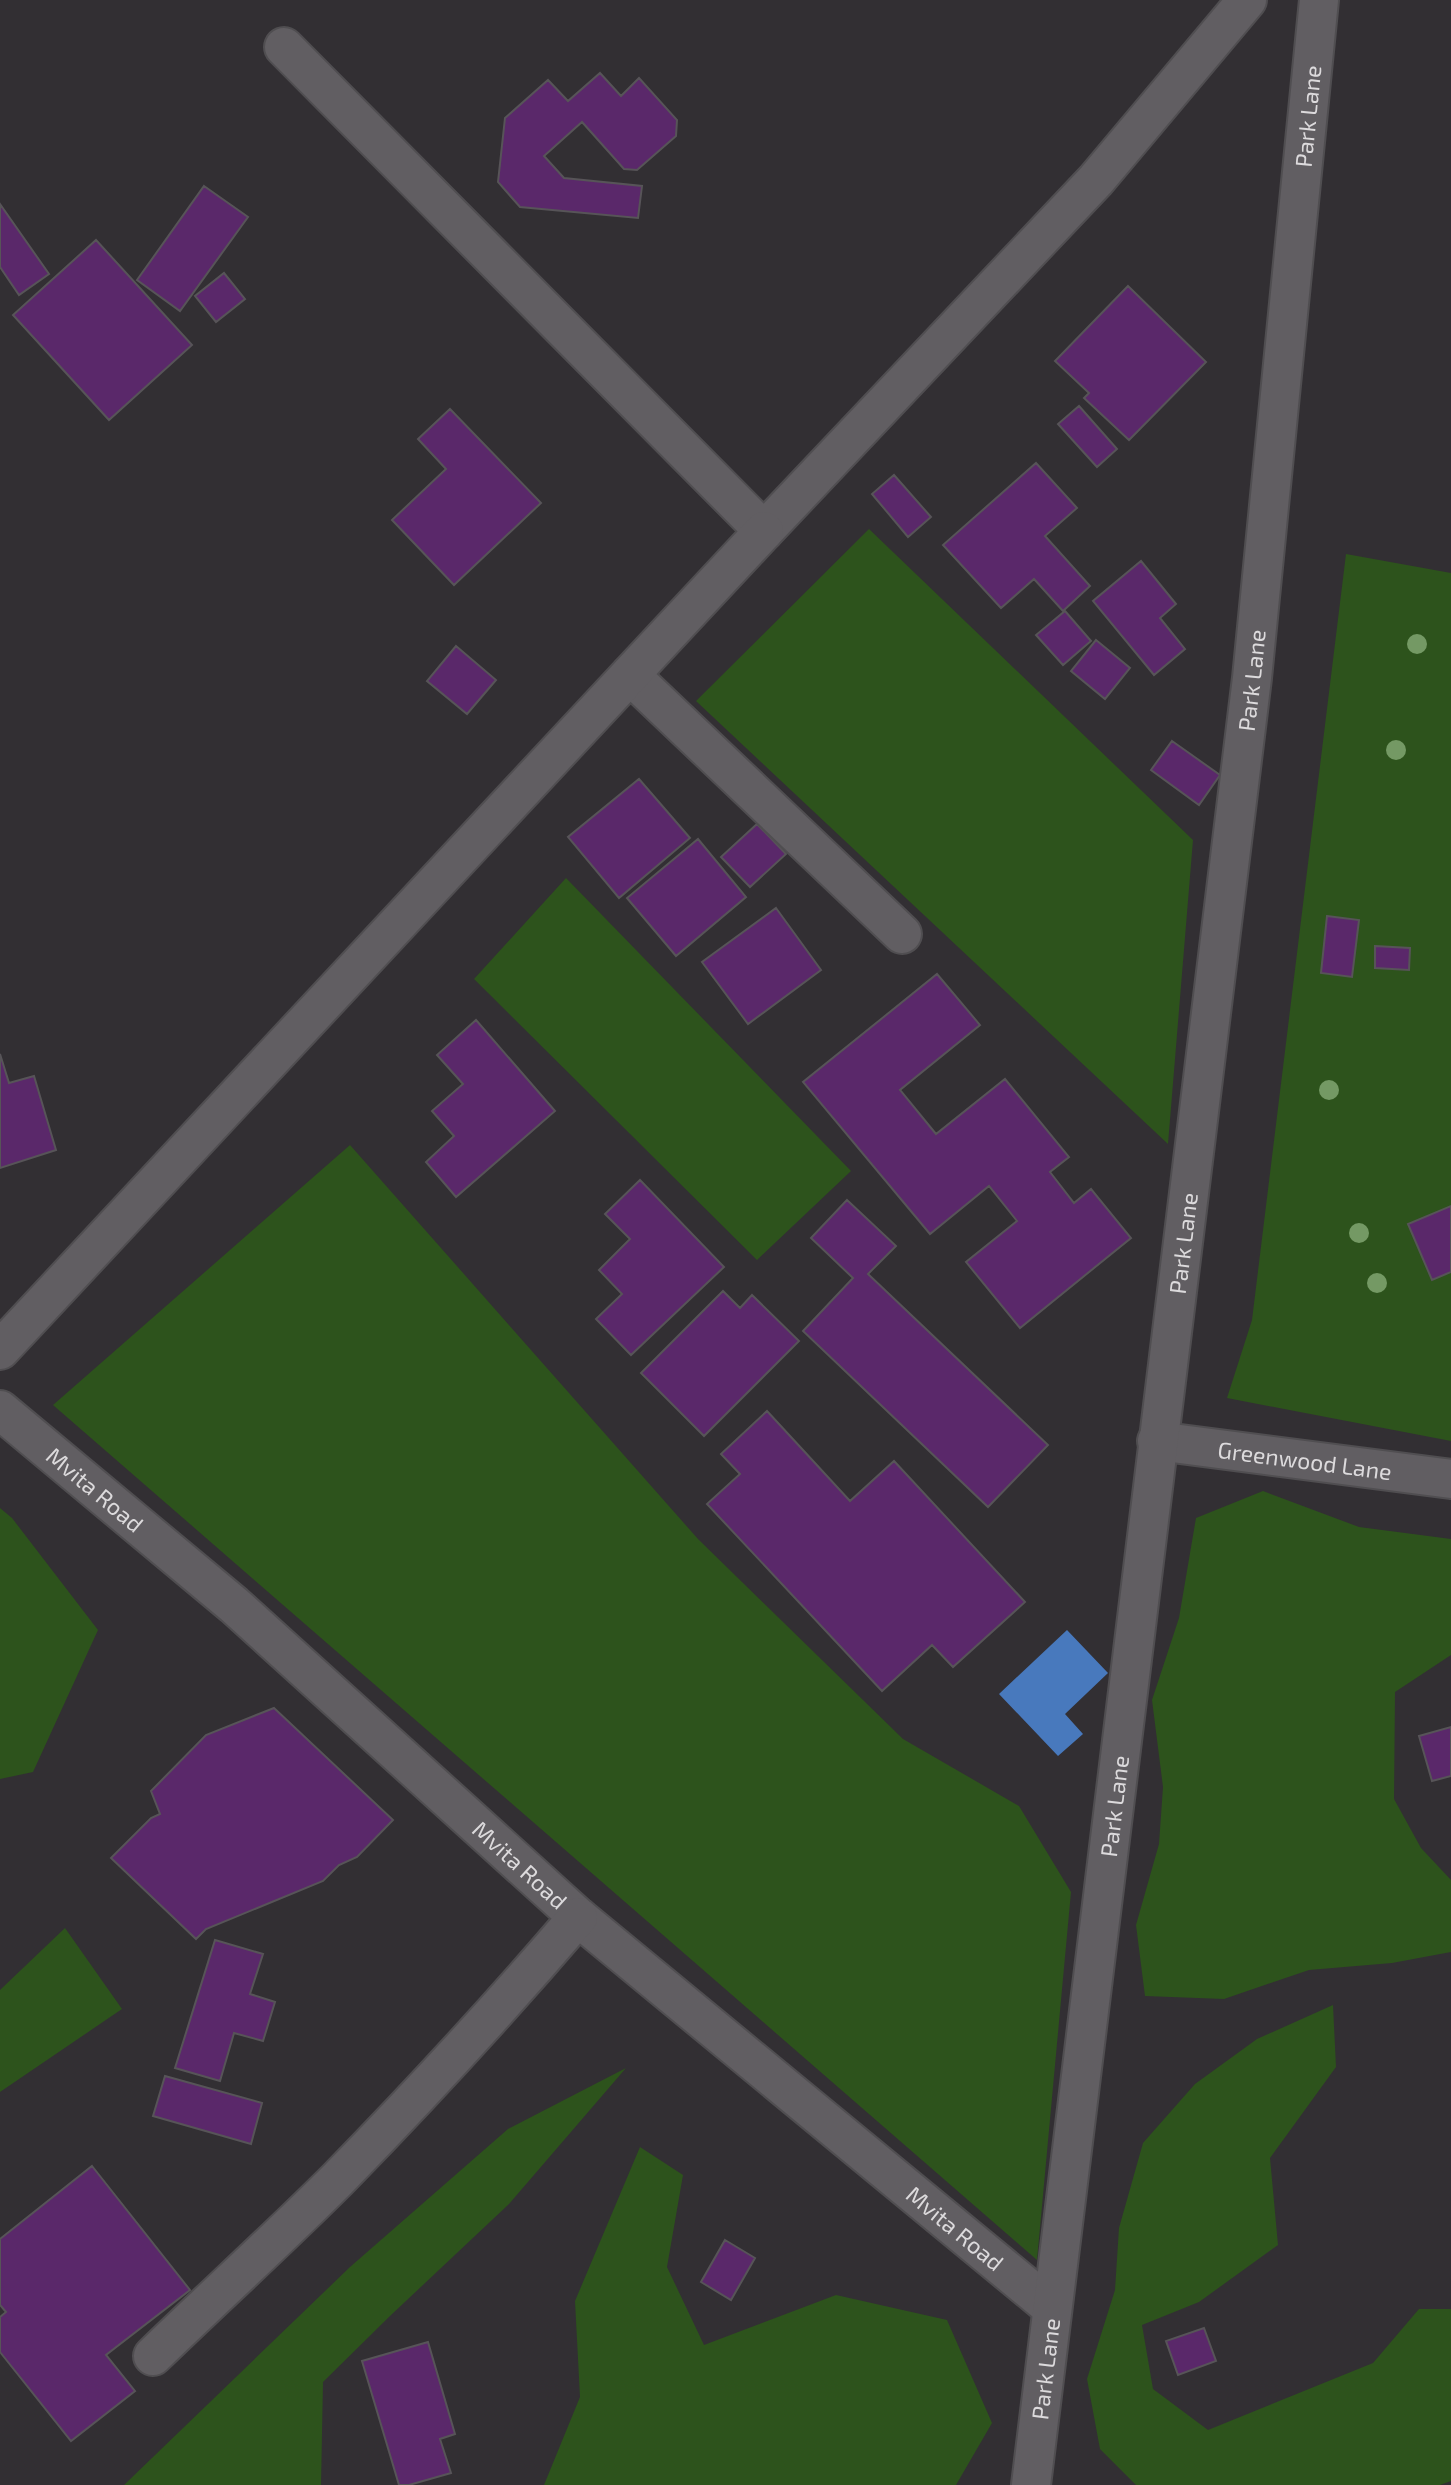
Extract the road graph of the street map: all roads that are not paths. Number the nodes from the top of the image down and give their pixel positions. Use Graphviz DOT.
graph roads {
  1 [pos="1247,0"];
  2 [pos="1319,0"];
  3 [pos="284,47"];
  4 [pos="764,531"];
  5 [pos="630,675"];
  6 [pos="902,934"];
  7 [pos="0,1350"];
  8 [pos="0,1410"];
  9 [pos="1157,1441"];
  10 [pos="1451,1479"];
  11 [pos="578,1917"];
  12 [pos="1051,2307"];
  13 [pos="153,2356"];
  14 [pos="1031,2485"];
  1 -- 4 [label="street"];
  2 -- 9 [label="street, Park Lane"];
  3 -- 4 [label="street"];
  4 -- 5 [label="street"];
  5 -- 6 [label="street"];
  5 -- 7 [label="street"];
  8 -- 11 [label="street, Mvita Road"];
  9 -- 10 [label="street, Greenwood Lane"];
  9 -- 12 [label="street, Park Lane"];
  11 -- 12 [label="street, Mvita Road"];
  11 -- 13 [label="street"];
  12 -- 14 [label="street, Park Lane"];
}
